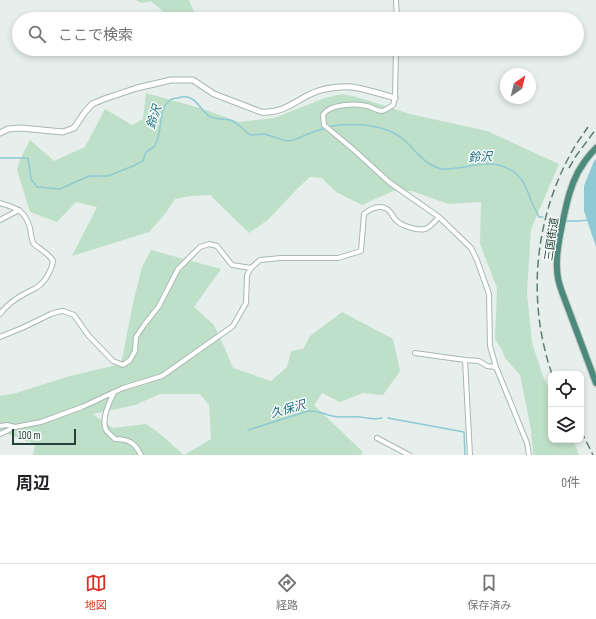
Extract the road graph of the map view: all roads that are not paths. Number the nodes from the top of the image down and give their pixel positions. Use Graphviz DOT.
graph roads {
  1 [pos="396,0"];
  2 [pos="397,12"];
  3 [pos="396,56"];
  4 [pos="395,98"];
  5 [pos="0,133"];
  6 [pos="596,148"];
  7 [pos="0,203"];
  8 [pos="20,210"];
  9 [pos="439,217"];
  10 [pos="0,220"];
  11 [pos="251,268"];
  12 [pos="0,314"];
  13 [pos="0,337"];
  14 [pos="415,353"];
  15 [pos="465,360"];
  16 [pos="496,367"];
  17 [pos="596,383"];
  18 [pos="114,393"];
  19 [pos="0,426"];
  20 [pos="15,427"];
  21 [pos="0,434"];
  22 [pos="377,438"];
  23 [pos="141,455"];
  24 [pos="409,455"];
  25 [pos="470,455"];
  26 [pos="529,455"];
  1 -- 2 [label="street"];
  3 -- 4 [label="street"];
  4 -- 5 [label="street"];
  4 -- 9 [label="street"];
  6 -- 17 [label="highway, 三国街道"];
  7 -- 8 [label="street"];
  8 -- 10 [label="street"];
  8 -- 12 [label="street"];
  9 -- 11 [label="street"];
  9 -- 16 [label="street"];
  11 -- 13 [label="street"];
  11 -- 18 [label="street"];
  14 -- 15 [label="street"];
  15 -- 16 [label="street"];
  15 -- 25 [label="street"];
  16 -- 26 [label="street"];
  18 -- 20 [label="street"];
  18 -- 23 [label="street"];
  19 -- 20 [label="street"];
  20 -- 21 [label="street"];
  22 -- 24 [label="street"];
}
